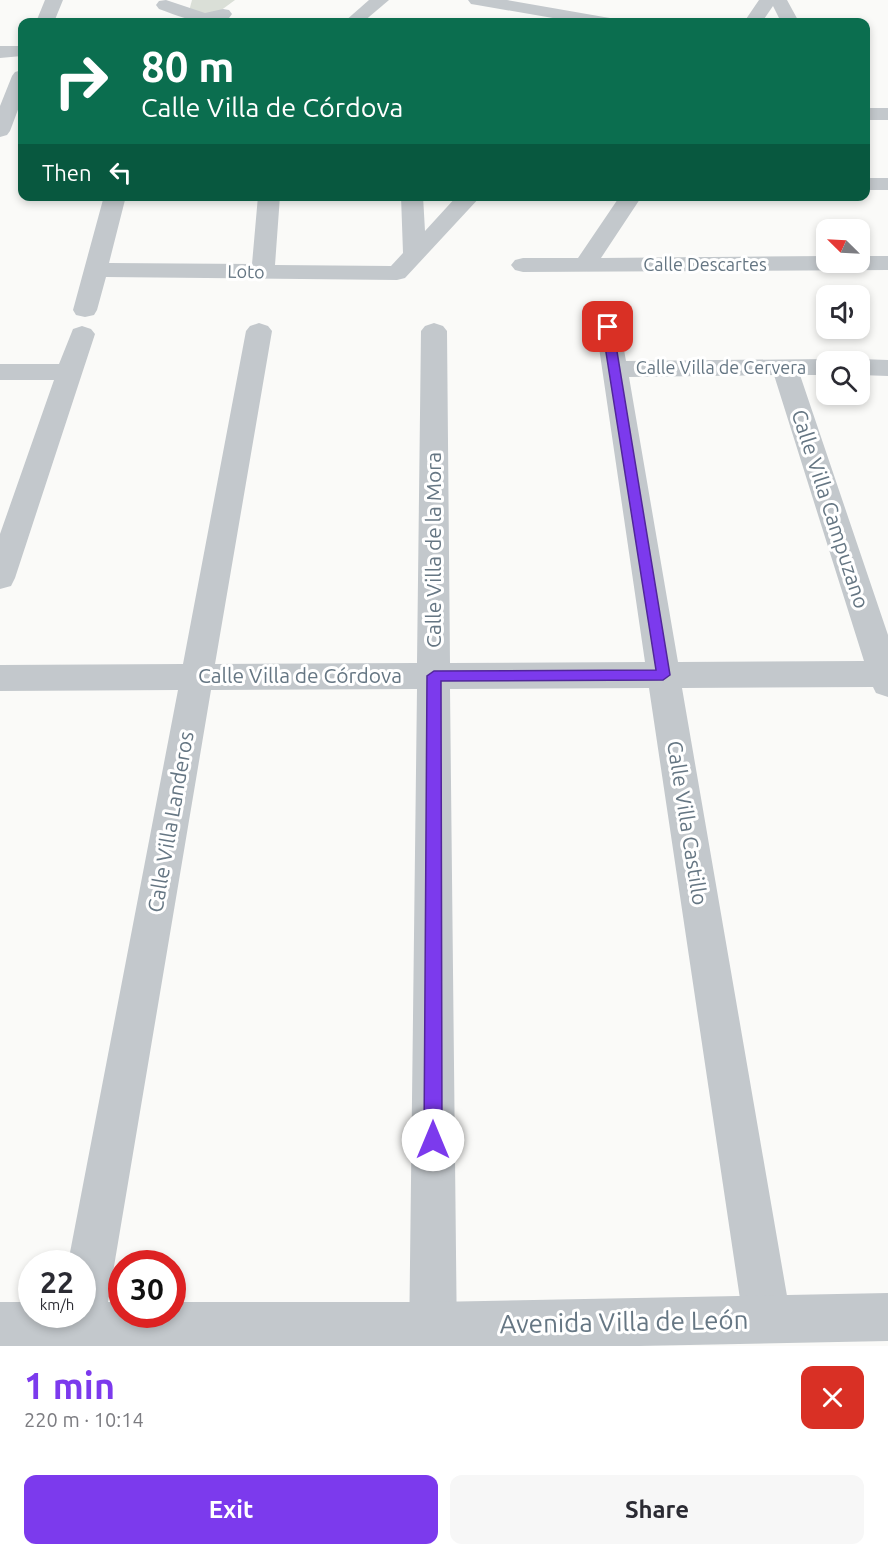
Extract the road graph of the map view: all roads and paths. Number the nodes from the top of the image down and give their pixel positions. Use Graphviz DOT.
graph roads {
  1 [pos="54,0"];
  2 [pos="380,0"];
  3 [pos="477,0"];
  4 [pos="768,0"];
  5 [pos="778,0"];
  6 [pos="164,9"];
  7 [pos="225,14"];
  8 [pos="47,18"];
  9 [pos="200,18"];
  10 [pos="208,18"];
  11 [pos="359,18"];
  12 [pos="567,18"];
  13 [pos="756,18"];
  14 [pos="788,18"];
  15 [pos="18,51"];
  16 [pos="0,52"];
  17 [pos="0,64"];
  18 [pos="18,64"];
  19 [pos="18,86"];
  20 [pos="870,114"];
  21 [pos="888,114"];
  22 [pos="0,131"];
  23 [pos="870,184"];
  24 [pos="888,184"];
  25 [pos="114,201"];
  26 [pos="269,201"];
  27 [pos="412,201"];
  28 [pos="465,201"];
  29 [pos="628,201"];
  30 [pos="414,253"];
  31 [pos="888,263"];
  32 [pos="523,265"];
  33 [pos="584,266"];
  34 [pos="96,270"];
  35 [pos="262,272"];
  36 [pos="608,327"];
  37 [pos="434,330"];
  38 [pos="259,332"];
  39 [pos="784,367"];
  40 [pos="816,368"];
  41 [pos="870,368"];
  42 [pos="888,368"];
  43 [pos="615,369"];
  44 [pos="0,372"];
  45 [pos="68,372"];
  46 [pos="0,578"];
  47 [pos="663,675"];
  48 [pos="434,676"];
  49 [pos="197,677"];
  50 [pos="0,678"];
  51 [pos="887,678"];
  52 [pos="94,1250"];
  53 [pos="888,1317"];
  54 [pos="96,1319"];
  55 [pos="767,1320"];
  56 [pos="18,1324"];
  57 [pos="0,1326"];
  58 [pos="433,1336"];
  1 -- 8 [label="street"];
  2 -- 11 [label="street"];
  3 -- 12 [label="street"];
  4 -- 13 [label="street"];
  5 -- 14 [label="street"];
  6 -- 9 [label="street"];
  7 -- 10 [label="street"];
  15 -- 16 [label="street"];
  17 -- 18 [label="street"];
  19 -- 22 [label="street"];
  20 -- 21 [label="street"];
  23 -- 24 [label="street"];
  25 -- 34 [label="street"];
  26 -- 35 [label="street"];
  27 -- 30 [label="street"];
  28 -- 30 [label="street"];
  29 -- 33 [label="street"];
  30 -- 35 [label="street, Loto"];
  31 -- 33 [label="street, Calle Descartes"];
  32 -- 33 [label="street, Calle Descartes"];
  34 -- 35 [label="street, Loto"];
  34 -- 45 [label="street"];
  36 -- 43 [label="street, Calle Villa Castillo"];
  37 -- 48 [label="street, Calle Villa de la Mora"];
  38 -- 49 [label="street, Calle Villa Landeros"];
  39 -- 40 [label="street, Calle Villa de Cervera"];
  39 -- 43 [label="street, Calle Villa de Cervera"];
  39 -- 51 [label="street, Calle Villa Campuzano"];
  41 -- 42 [label="street"];
  43 -- 47 [label="street, Calle Villa Castillo"];
  44 -- 45 [label="street"];
  45 -- 46 [label="street"];
  47 -- 48 [label="street, Calle Villa de Córdova"];
  47 -- 51 [label="street, Calle Villa de Córdova"];
  47 -- 55 [label="street, Calle Villa Castillo"];
  48 -- 49 [label="street, Calle Villa de Córdova"];
  48 -- 58 [label="street, Calle Villa de la Mora"];
  49 -- 50 [label="street, Calle Villa de Córdova"];
  49 -- 52 [label="street, Calle Villa Landeros"];
  53 -- 55 [label="street, Avenida Villa de León"];
  54 -- 58 [label="street, Avenida Villa de León"];
  55 -- 58 [label="street, Avenida Villa de León"];
  56 -- 57 [label="street, Avenida Villa de León"];
}
